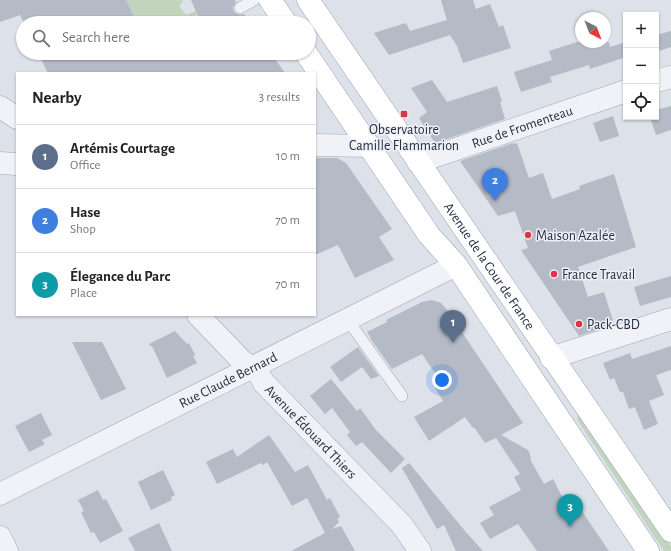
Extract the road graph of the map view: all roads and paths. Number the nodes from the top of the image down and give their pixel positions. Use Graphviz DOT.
graph roads {
  1 [pos="254,0"];
  2 [pos="270,0"];
  3 [pos="308,0"];
  4 [pos="240,8"];
  5 [pos="281,16"];
  6 [pos="311,60"];
  7 [pos="671,76"];
  8 [pos="659,81"];
  9 [pos="623,93"];
  10 [pos="0,107"];
  11 [pos="16,117"];
  12 [pos="316,145"];
  13 [pos="369,146"];
  14 [pos="418,162"];
  15 [pos="0,163"];
  16 [pos="16,164"];
  17 [pos="456,265"];
  18 [pos="199,316"];
  19 [pos="347,319"];
  20 [pos="671,319"];
  21 [pos="551,358"];
  22 [pos="251,367"];
  23 [pos="402,396"];
  24 [pos="0,494"];
  25 [pos="671,531"];
  26 [pos="0,536"];
  27 [pos="7,551"];
  28 [pos="420,551"];
  29 [pos="648,551"];
  1 -- 4 [label="lane"];
  2 -- 5 [label="main road"];
  3 -- 14 [label="main road, Avenue de la Cour de France"];
  6 -- 13 [label="main road, Avenue de la Cour de France"];
  7 -- 8 [label="street"];
  9 -- 14 [label="street, Rue de Fromenteau"];
  10 -- 11 [label="street"];
  12 -- 13 [label="street"];
  13 -- 17 [label="main road, Avenue de la Cour de France"];
  14 -- 21 [label="main road, Avenue de la Cour de France"];
  15 -- 16 [label="street"];
  17 -- 19 [label="street, Rue Claude Bernard"];
  17 -- 29 [label="main road, Avenue de la Cour de France"];
  18 -- 22 [label="street, Avenue Édouard Thiers"];
  19 -- 22 [label="street, Rue Claude Bernard"];
  19 -- 23 [label="lane"];
  20 -- 21 [label="street"];
  21 -- 25 [label="main road, Avenue de la Cour de France"];
  22 -- 24 [label="street, Rue Claude Bernard"];
  22 -- 28 [label="street, Avenue Édouard Thiers"];
  26 -- 27 [label="street"];
}
